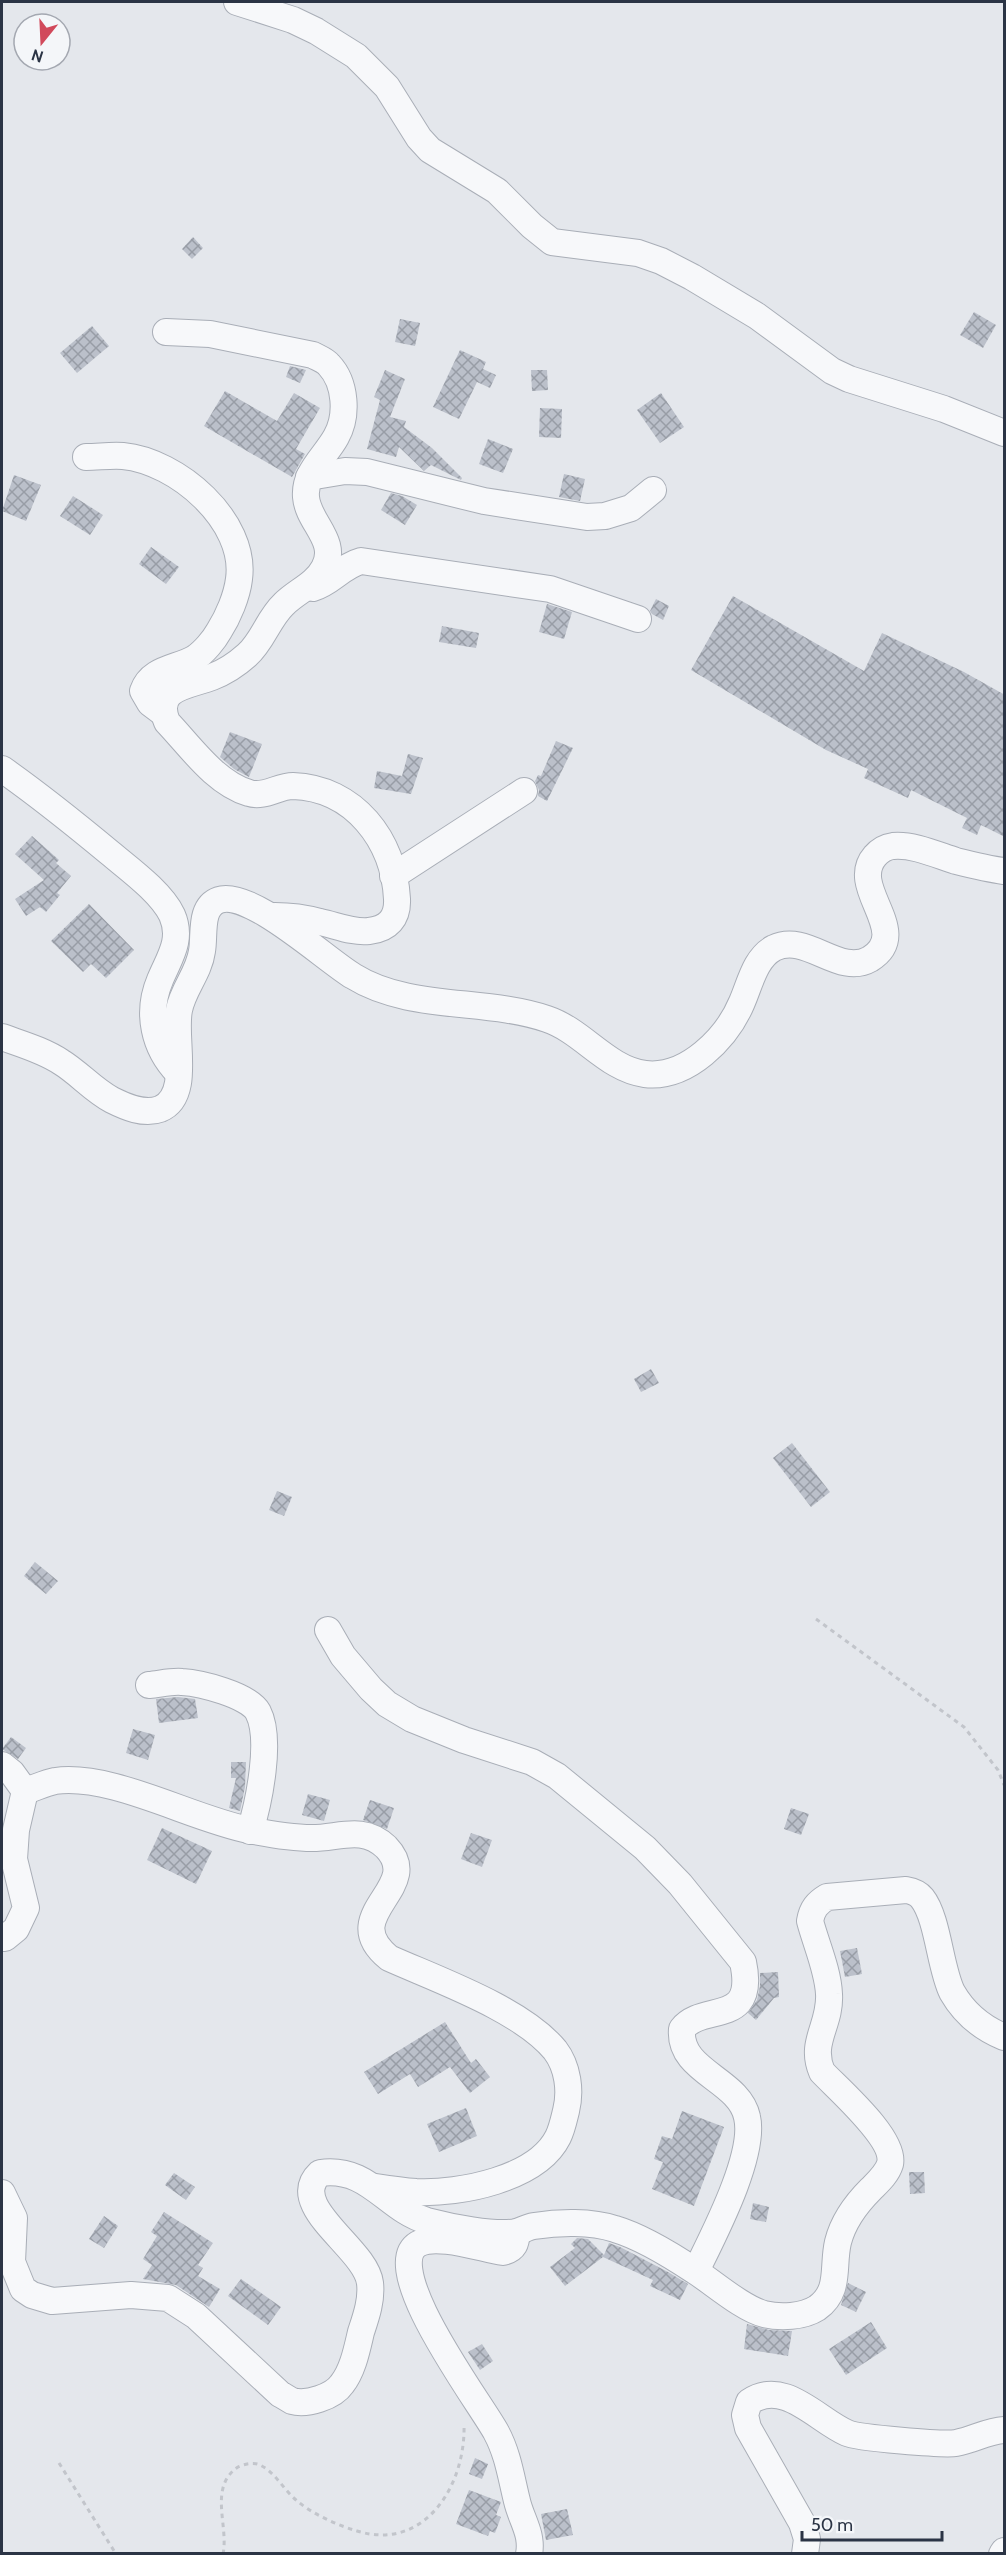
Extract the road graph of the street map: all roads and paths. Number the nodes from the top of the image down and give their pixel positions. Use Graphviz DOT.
graph roads {
  1 [pos="237,2"];
  2 [pos="166,332"];
  3 [pos="1005,434"];
  4 [pos="86,458"];
  5 [pos="309,477"];
  6 [pos="653,490"];
  7 [pos="302,591"];
  8 [pos="638,619"];
  9 [pos="162,712"];
  10 [pos="2,768"];
  11 [pos="525,791"];
  12 [pos="1005,871"];
  13 [pos="393,876"];
  14 [pos="268,916"];
  15 [pos="2,1037"];
  16 [pos="179,1073"];
  17 [pos="816,1619"];
  18 [pos="328,1630"];
  19 [pos="149,1685"];
  20 [pos="2,1765"];
  21 [pos="1005,1785"];
  22 [pos="25,1791"];
  23 [pos="250,1831"];
  24 [pos="2,1938"];
  25 [pos="1005,2037"];
  26 [pos="376,2187"];
  27 [pos="2,2193"];
  28 [pos="517,2232"];
  29 [pos="696,2271"];
  30 [pos="464,2421"];
  31 [pos="1005,2430"];
  32 [pos="59,2463"];
  33 [pos="116,2553"];
  34 [pos="223,2553"];
  35 [pos="529,2553"];
  36 [pos="805,2553"];
  1 -- 3 [label="street"];
  2 -- 5 [label="street"];
  4 -- 9 [label="street"];
  5 -- 6 [label="street"];
  5 -- 7 [label="street"];
  7 -- 8 [label="street"];
  7 -- 9 [label="street"];
  9 -- 13 [label="street"];
  10 -- 16 [label="street"];
  11 -- 13 [label="street"];
  12 -- 14 [label="street"];
  13 -- 14 [label="street"];
  14 -- 16 [label="street"];
  15 -- 16 [label="street"];
  17 -- 21 [label="path"];
  18 -- 29 [label="street"];
  19 -- 23 [label="street"];
  20 -- 22 [label="street"];
  22 -- 23 [label="street"];
  22 -- 24 [label="street"];
  23 -- 26 [label="street"];
  25 -- 29 [label="street"];
  26 -- 27 [label="street"];
  26 -- 28 [label="street"];
  28 -- 29 [label="street"];
  28 -- 35 [label="street"];
  30 -- 34 [label="path"];
  31 -- 36 [label="street"];
  32 -- 33 [label="path"];
}
